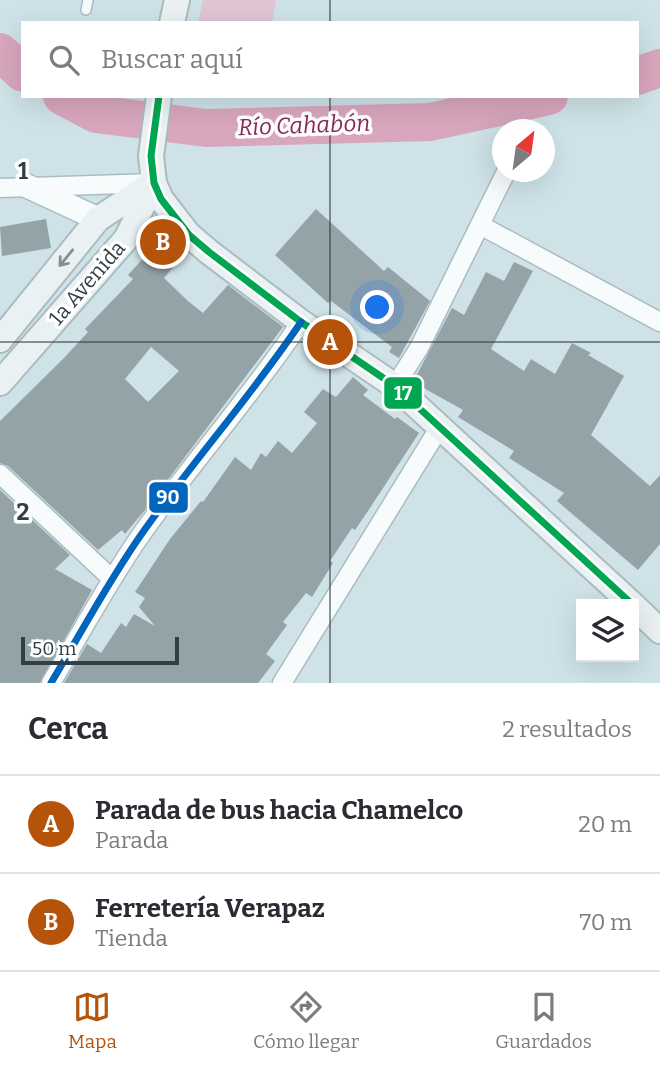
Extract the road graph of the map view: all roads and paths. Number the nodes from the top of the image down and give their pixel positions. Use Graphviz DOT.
graph roads {
  1 [pos="177,0"];
  2 [pos="172,21"];
  3 [pos="159,98"];
  4 [pos="501,182"];
  5 [pos="154,183"];
  6 [pos="27,186"];
  7 [pos="0,188"];
  8 [pos="98,219"];
  9 [pos="480,225"];
  10 [pos="301,322"];
  11 [pos="660,322"];
  12 [pos="0,340"];
  13 [pos="0,383"];
  14 [pos="395,386"];
  15 [pos="440,425"];
  16 [pos="0,474"];
  17 [pos="112,579"];
  18 [pos="627,599"];
  19 [pos="639,611"];
  20 [pos="660,631"];
  21 [pos="51,683"];
  22 [pos="282,683"];
  1 -- 2 [label="main road"];
  3 -- 5 [label="main road"];
  4 -- 9 [label="street"];
  5 -- 6 [label="street"];
  5 -- 8 [label="main road, 1a Avenida"];
  5 -- 10 [label="main road"];
  5 -- 13 [label="main road, 1a Avenida"];
  6 -- 7 [label="street"];
  6 -- 8 [label="street"];
  8 -- 12 [label="main road, 1a Avenida, one-way"];
  9 -- 11 [label="street"];
  9 -- 14 [label="street"];
  10 -- 14 [label="main road"];
  10 -- 17 [label="street"];
  14 -- 15 [label="main road"];
  15 -- 18 [label="main road"];
  15 -- 22 [label="street"];
  16 -- 17 [label="street"];
  17 -- 21 [label="street"];
  19 -- 20 [label="main road"];
}
